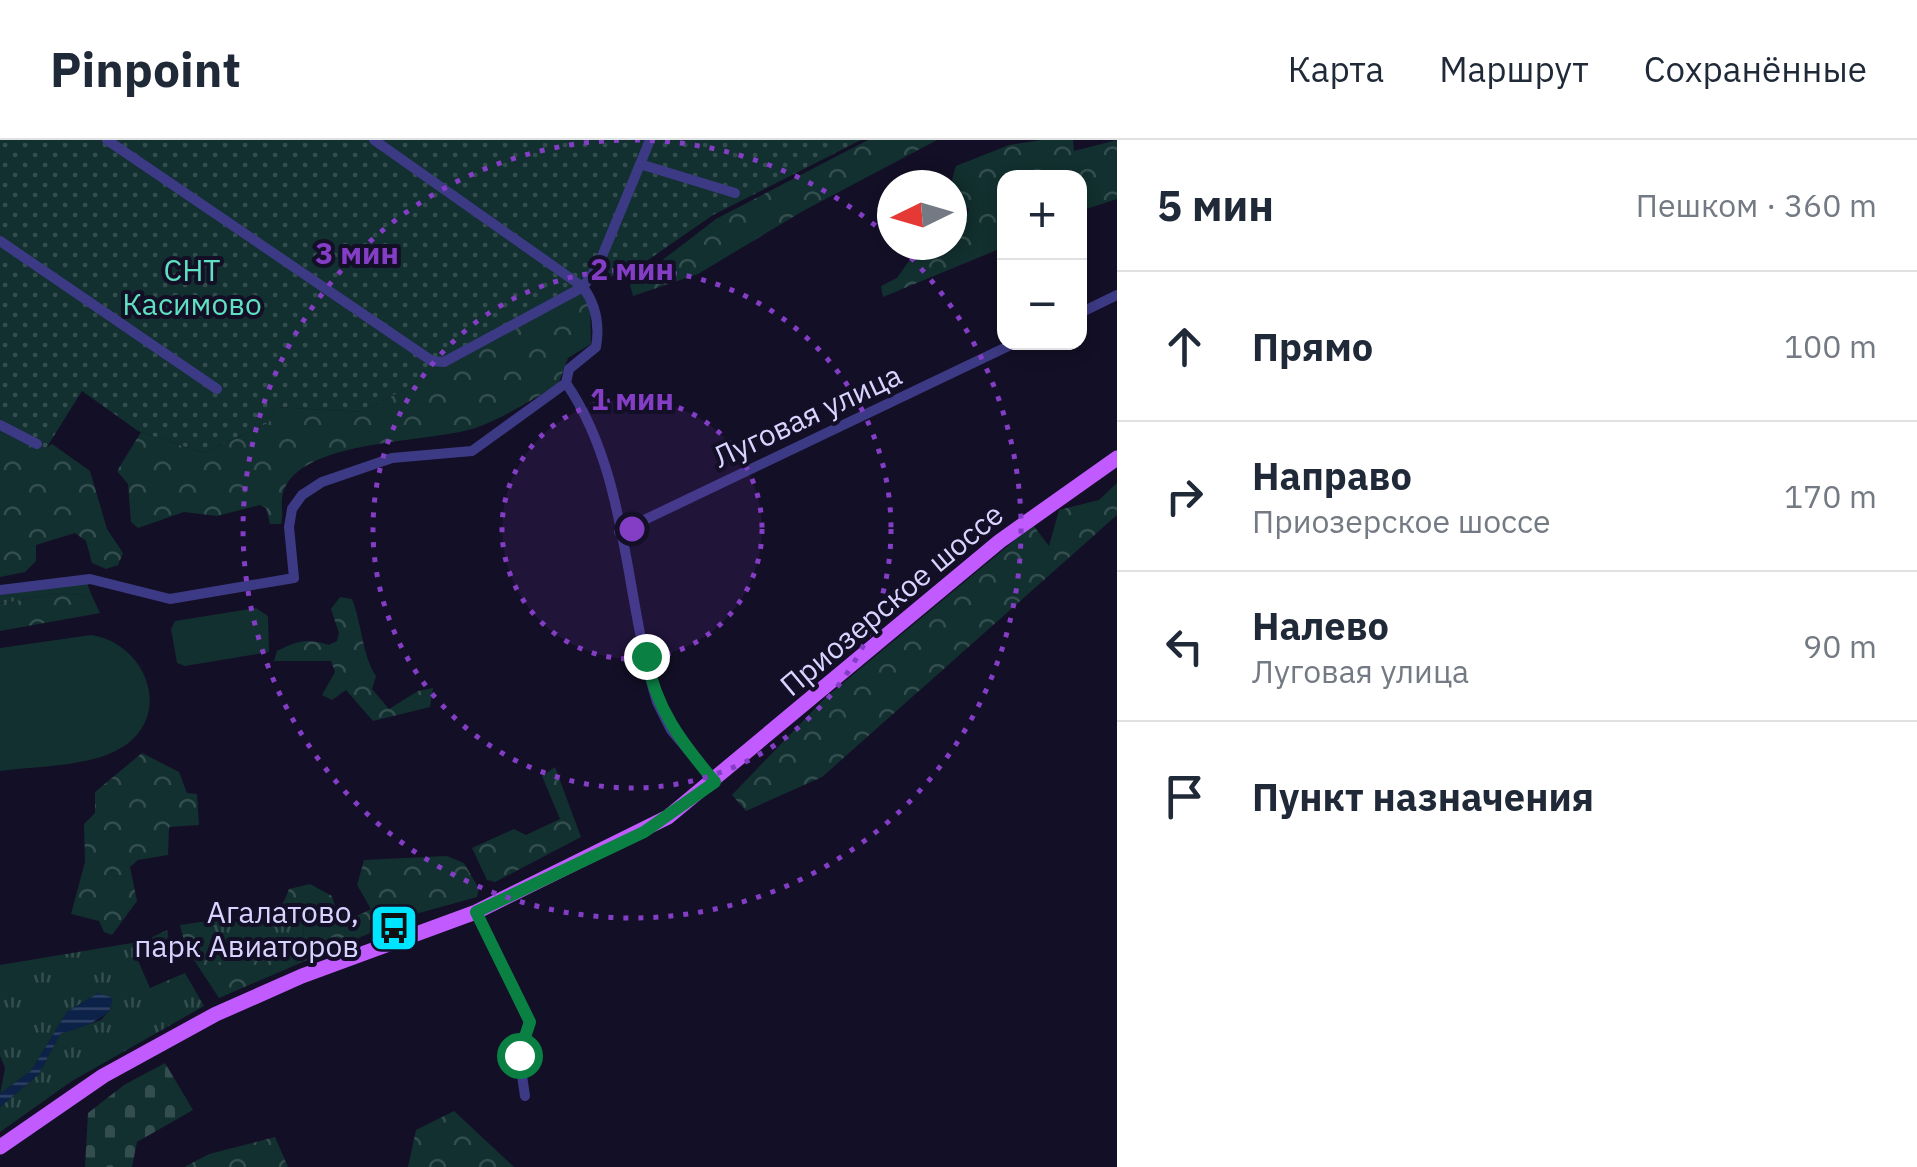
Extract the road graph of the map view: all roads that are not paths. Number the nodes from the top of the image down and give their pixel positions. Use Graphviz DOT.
graph roads {
  1 [pos="107,140"];
  2 [pos="374,140"];
  3 [pos="644,143"];
  4 [pos="643,165"];
  5 [pos="735,194"];
  6 [pos="0,241"];
  7 [pos="583,287"];
  8 [pos="1117,295"];
  9 [pos="1087,310"];
  10 [pos="1001,350"];
  11 [pos="566,383"];
  12 [pos="217,390"];
  13 [pos="0,425"];
  14 [pos="37,444"];
  15 [pos="1117,458"];
  16 [pos="618,532"];
  17 [pos="0,590"];
  18 [pos="706,790"];
  19 [pos="476,912"];
  20 [pos="525,1096"];
  21 [pos="0,1147"];
  1 -- 7 [label="street"];
  2 -- 7 [label="street"];
  3 -- 4 [label="street"];
  4 -- 5 [label="street"];
  4 -- 7 [label="street"];
  6 -- 12 [label="street"];
  7 -- 11 [label="street"];
  8 -- 9 [label="street"];
  10 -- 16 [label="street, Луговая улица"];
  11 -- 16 [label="street"];
  11 -- 17 [label="street"];
  13 -- 14 [label="street"];
  15 -- 18 [label="main road, Приозерское шоссе"];
  16 -- 18 [label="street"];
  18 -- 19 [label="main road, Приозерское шоссе"];
  19 -- 20 [label="street"];
  19 -- 21 [label="main road, Приозерское шоссе"];
}
